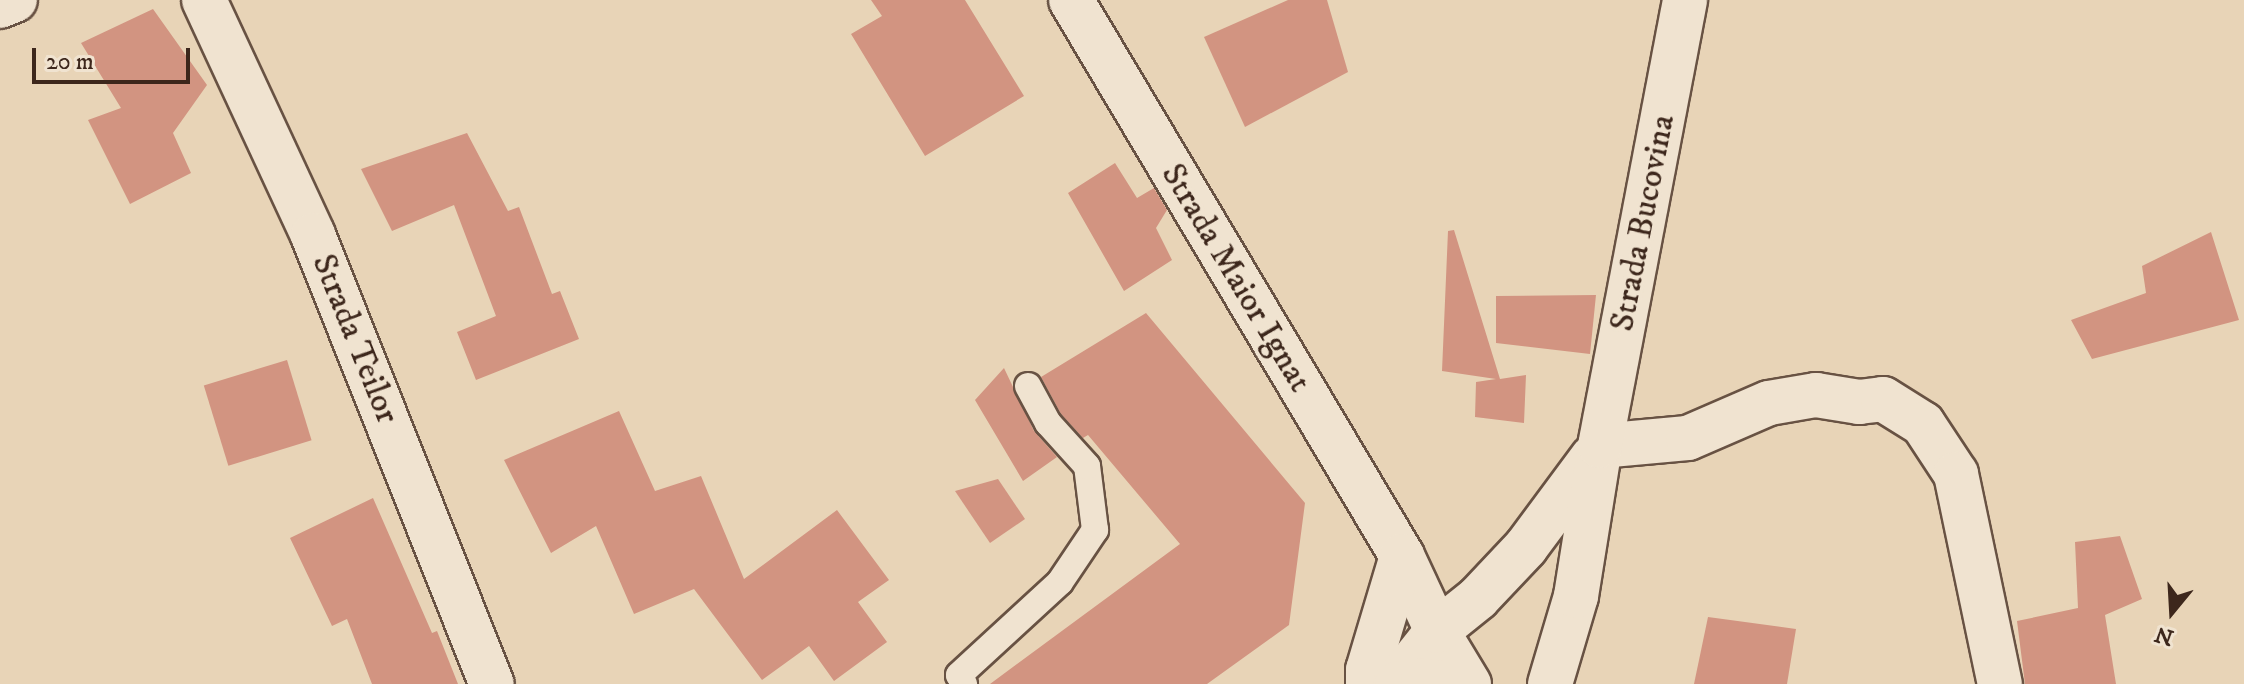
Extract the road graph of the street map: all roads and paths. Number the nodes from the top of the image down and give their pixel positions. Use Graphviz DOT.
graph roads {
  1 [pos="15,0"];
  2 [pos="204,0"];
  3 [pos="1071,0"];
  4 [pos="1685,0"];
  5 [pos="0,6"];
  6 [pos="1028,386"];
  7 [pos="1600,446"];
  8 [pos="1402,556"];
  9 [pos="1437,631"];
  10 [pos="956,681"];
  11 [pos="492,684"];
  12 [pos="1368,684"];
  13 [pos="1396,684"];
  14 [pos="1448,684"];
  15 [pos="1469,684"];
  16 [pos="1550,684"];
  17 [pos="2000,684"];
  1 -- 5 [label="street"];
  2 -- 11 [label="street, Strada Teilor"];
  3 -- 8 [label="street, Strada Maior Ignat"];
  4 -- 7 [label="street, Strada Bucovina"];
  6 -- 10 [label="lane"];
  7 -- 9 [label="street, Strada Bucovina"];
  7 -- 16 [label="street, Strada Bucovina"];
  7 -- 17 [label="street"];
  8 -- 9 [label="street, Strada Maior Ignat"];
  8 -- 12 [label="street"];
  9 -- 13 [label="street, Strada Bucovina"];
  9 -- 15 [label="street, Strada Maior Ignat"];
  13 -- 14 [label="street"];
}
